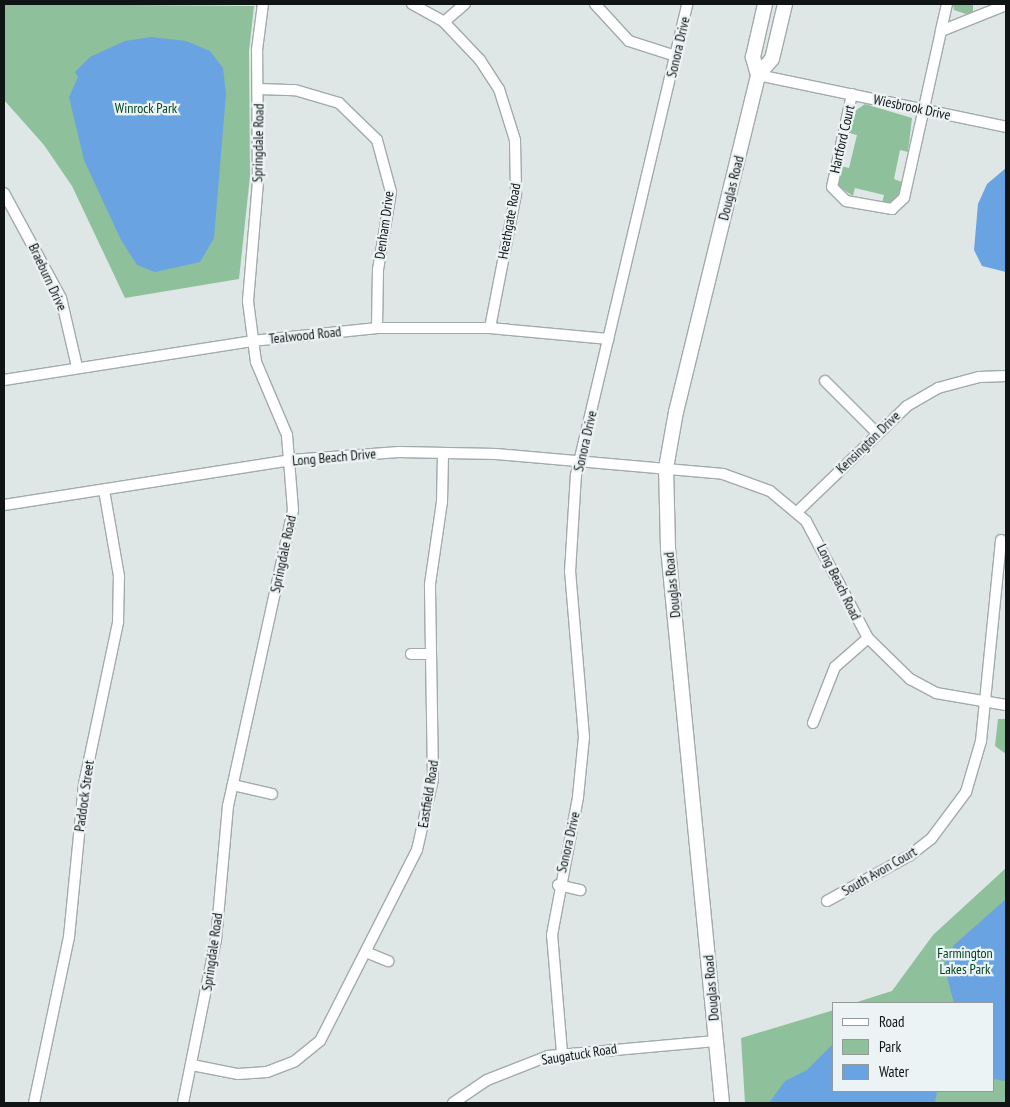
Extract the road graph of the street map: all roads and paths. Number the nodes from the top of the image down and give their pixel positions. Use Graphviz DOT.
graph roads {
  1 [pos="263,4"];
  2 [pos="412,4"];
  3 [pos="465,4"];
  4 [pos="595,4"];
  5 [pos="687,4"];
  6 [pos="765,4"];
  7 [pos="785,4"];
  8 [pos="948,4"];
  9 [pos="1006,6"];
  10 [pos="444,22"];
  11 [pos="942,31"];
  12 [pos="676,56"];
  13 [pos="758,75"];
  14 [pos="259,89"];
  15 [pos="852,94"];
  16 [pos="924,109"];
  17 [pos="1006,127"];
  18 [pos="4,193"];
  19 [pos="377,328"];
  20 [pos="490,328"];
  21 [pos="608,339"];
  22 [pos="252,341"];
  23 [pos="78,367"];
  24 [pos="1006,376"];
  25 [pos="4,380"];
  26 [pos="825,381"];
  27 [pos="876,432"];
  28 [pos="443,454"];
  29 [pos="291,460"];
  30 [pos="581,461"];
  31 [pos="666,468"];
  32 [pos="104,490"];
  33 [pos="4,505"];
  34 [pos="797,512"];
  35 [pos="1001,540"];
  36 [pos="868,638"];
  37 [pos="411,654"];
  38 [pos="430,654"];
  39 [pos="986,704"];
  40 [pos="1006,705"];
  41 [pos="813,723"];
  42 [pos="233,785"];
  43 [pos="272,794"];
  44 [pos="558,885"];
  45 [pos="580,890"];
  46 [pos="826,901"];
  47 [pos="368,952"];
  48 [pos="388,961"];
  49 [pos="715,1041"];
  50 [pos="562,1053"];
  51 [pos="192,1065"];
  52 [pos="34,1103"];
  53 [pos="183,1103"];
  54 [pos="454,1103"];
  55 [pos="722,1103"];
  1 -- 14 [label="street, Springdale Road"];
  2 -- 10 [label="street, Heathgate Road"];
  3 -- 10 [label="street"];
  4 -- 12 [label="street"];
  5 -- 12 [label="street, Sonora Drive"];
  6 -- 13 [label="street, Douglas Road"];
  7 -- 13 [label="street, Douglas Road"];
  8 -- 11 [label="street"];
  9 -- 11 [label="street"];
  10 -- 20 [label="street, Heathgate Road"];
  11 -- 16 [label="street"];
  12 -- 21 [label="street, Sonora Drive"];
  13 -- 15 [label="street, Wiesbrook Drive"];
  13 -- 31 [label="street, Douglas Road"];
  14 -- 19 [label="street, Denham Drive"];
  14 -- 22 [label="street, Springdale Road"];
  15 -- 16 [label="street, Wiesbrook Drive"];
  15 -- 16 [label="street, Hartford Court"];
  16 -- 17 [label="street, Wiesbrook Drive"];
  18 -- 23 [label="street, Braeburn Drive"];
  19 -- 20 [label="street, Tealwood Road"];
  19 -- 22 [label="street, Tealwood Road"];
  20 -- 21 [label="street, Tealwood Road"];
  21 -- 30 [label="street, Sonora Drive"];
  22 -- 23 [label="street, Tealwood Road"];
  22 -- 29 [label="street, Springdale Road"];
  23 -- 25 [label="street, Tealwood Road"];
  24 -- 27 [label="street, Kensington Drive"];
  26 -- 27 [label="street"];
  27 -- 34 [label="street, Kensington Drive"];
  28 -- 29 [label="street, Long Beach Drive"];
  28 -- 30 [label="street, Long Beach Drive"];
  28 -- 38 [label="street, Eastfield Road"];
  29 -- 32 [label="street, Long Beach Drive"];
  29 -- 42 [label="street, Springdale Road"];
  30 -- 31 [label="street, Long Beach Drive"];
  30 -- 44 [label="street, Sonora Drive"];
  31 -- 34 [label="street, Long Beach Road"];
  31 -- 49 [label="street, Douglas Road"];
  32 -- 33 [label="street, Long Beach Drive"];
  32 -- 52 [label="street, Paddock Street"];
  34 -- 36 [label="street, Long Beach Road"];
  35 -- 39 [label="street, South Avon Court"];
  36 -- 39 [label="street, Long Beach Road"];
  36 -- 41 [label="street"];
  37 -- 38 [label="street"];
  38 -- 47 [label="street, Eastfield Road"];
  39 -- 40 [label="street, Long Beach Road"];
  39 -- 46 [label="street, South Avon Court"];
  42 -- 43 [label="street"];
  42 -- 51 [label="street, Springdale Road"];
  44 -- 45 [label="street, Sonora Drive"];
  44 -- 50 [label="street, Sonora Drive"];
  47 -- 48 [label="street"];
  47 -- 51 [label="street, Eastfield Road"];
  49 -- 50 [label="street, Saugatuck Road"];
  49 -- 55 [label="street, Douglas Road"];
  50 -- 54 [label="street, Saugatuck Road"];
  51 -- 53 [label="street, Springdale Road"];
}
